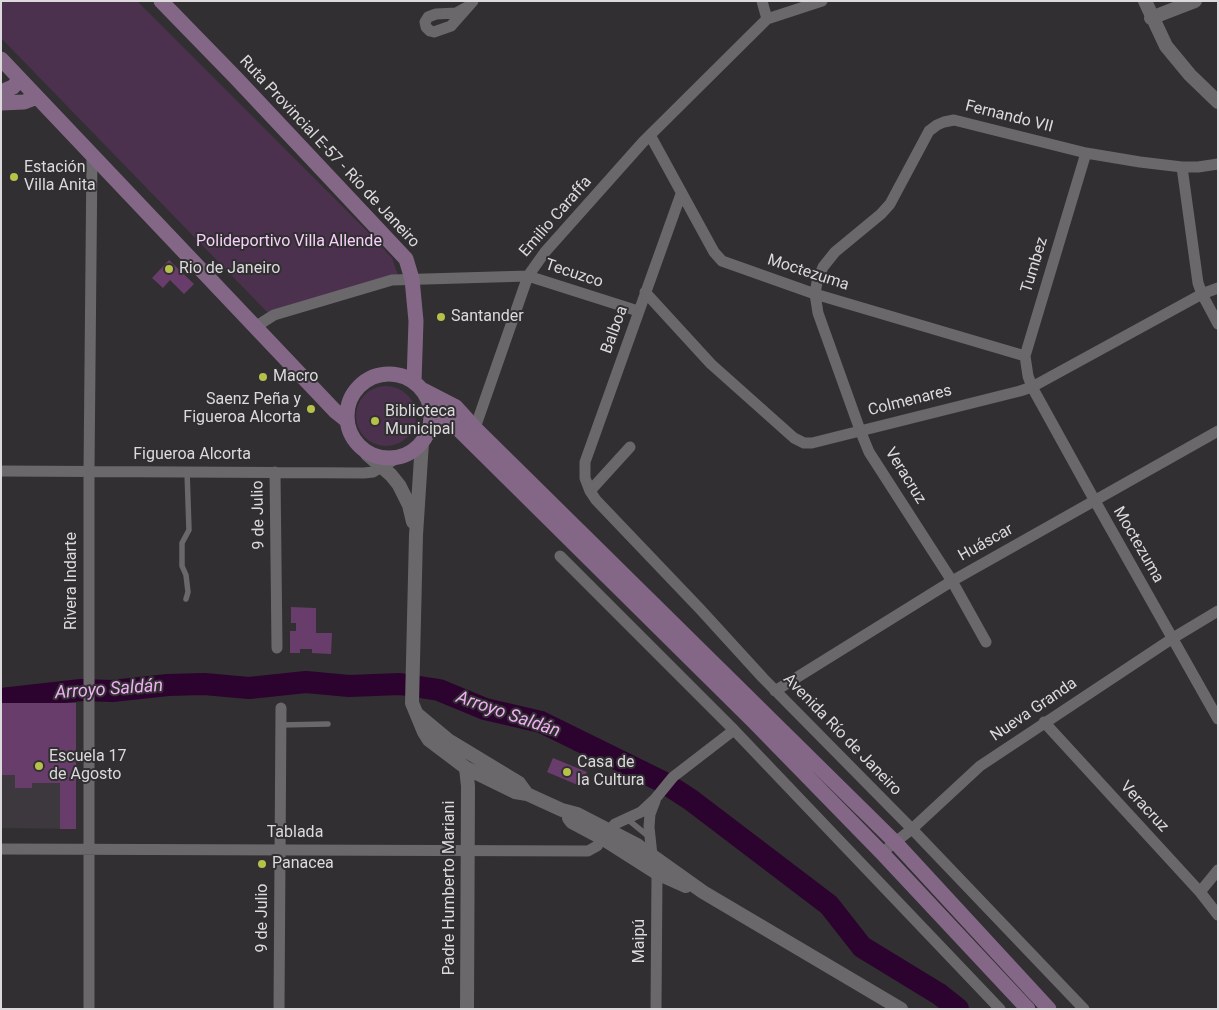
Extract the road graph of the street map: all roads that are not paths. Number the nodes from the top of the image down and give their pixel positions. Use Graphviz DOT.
graph roads {
  1 [pos="762,1"];
  2 [pos="822,1"];
  3 [pos="1145,1"];
  4 [pos="1195,1"];
  5 [pos="165,2"];
  6 [pos="1151,18"];
  7 [pos="767,19"];
  8 [pos="1,59"];
  9 [pos="20,79"];
  10 [pos="1,92"];
  11 [pos="37,97"];
  12 [pos="1218,102"];
  13 [pos="1,103"];
  14 [pos="650,135"];
  15 [pos="1086,153"];
  16 [pos="92,154"];
  17 [pos="1218,164"];
  18 [pos="1182,167"];
  19 [pos="681,194"];
  20 [pos="528,276"];
  21 [pos="412,279"];
  22 [pos="1218,288"];
  23 [pos="646,292"];
  24 [pos="816,294"];
  25 [pos="1202,294"];
  26 [pos="638,312"];
  27 [pos="1218,324"];
  28 [pos="255,327"];
  29 [pos="1025,356"];
  30 [pos="418,386"];
  31 [pos="1032,387"];
  32 [pos="346,420"];
  33 [pos="430,425"];
  34 [pos="475,428"];
  35 [pos="860,430"];
  36 [pos="1218,431"];
  37 [pos="422,442"];
  38 [pos="630,447"];
  39 [pos="366,454"];
  40 [pos="400,457"];
  41 [pos="382,468"];
  42 [pos="1,470"];
  43 [pos="89,471"];
  44 [pos="187,471"];
  45 [pos="275,472"];
  46 [pos="585,478"];
  47 [pos="590,491"];
  48 [pos="1095,501"];
  49 [pos="416,535"];
  50 [pos="560,556"];
  51 [pos="952,581"];
  52 [pos="186,599"];
  53 [pos="1218,611"];
  54 [pos="1173,638"];
  55 [pos="986,642"];
  56 [pos="277,648"];
  57 [pos="775,690"];
  58 [pos="280,708"];
  59 [pos="413,708"];
  60 [pos="1218,719"];
  61 [pos="1044,722"];
  62 [pos="328,724"];
  63 [pos="280,725"];
  64 [pos="734,730"];
  65 [pos="466,768"];
  66 [pos="527,794"];
  67 [pos="655,799"];
  68 [pos="626,818"];
  69 [pos="912,829"];
  70 [pos="605,834"];
  71 [pos="650,840"];
  72 [pos="895,842"];
  73 [pos="1,849"];
  74 [pos="90,849"];
  75 [pos="280,849"];
  76 [pos="469,850"];
  77 [pos="882,853"];
  78 [pos="652,855"];
  79 [pos="632,856"];
  80 [pos="1218,870"];
  81 [pos="656,873"];
  82 [pos="703,892"];
  83 [pos="1200,892"];
  84 [pos="1218,915"];
  85 [pos="89,1009"];
  86 [pos="279,1009"];
  87 [pos="467,1009"];
  88 [pos="656,1009"];
  89 [pos="901,1009"];
  90 [pos="1000,1009"];
  91 [pos="1028,1009"];
  92 [pos="1050,1009"];
  93 [pos="1084,1009"];
  1 -- 7 [label="street"];
  2 -- 7 [label="street, Emilio Caraffa"];
  3 -- 6 [label="street"];
  4 -- 6 [label="street"];
  5 -- 21 [label="main road, Ruta Provincial E-57 - Río de Janeiro"];
  6 -- 12 [label="street"];
  7 -- 14 [label="street, Emilio Caraffa"];
  8 -- 9 [label="main road"];
  9 -- 10 [label="main road"];
  9 -- 11 [label="main road"];
  11 -- 13 [label="main road"];
  11 -- 16 [label="main road"];
  14 -- 19 [label="street, Moctezuma"];
  14 -- 20 [label="street, Emilio Caraffa"];
  15 -- 18 [label="street, Fernando VII"];
  15 -- 24 [label="street, Fernando VII"];
  15 -- 29 [label="street, Tumbez"];
  16 -- 28 [label="main road"];
  16 -- 43 [label="street, Rivera Indarte"];
  17 -- 18 [label="street, Fernando VII"];
  18 -- 25 [label="street"];
  19 -- 23 [label="street, Balboa"];
  19 -- 24 [label="street, Moctezuma"];
  20 -- 21 [label="street, Emilio Caraffa"];
  20 -- 26 [label="street, Tecuzco"];
  20 -- 34 [label="street"];
  21 -- 28 [label="street, Emilio Caraffa"];
  21 -- 30 [label="main road, Ruta Provincial E-57 - Río de Janeiro"];
  22 -- 25 [label="street, Colmenares"];
  23 -- 26 [label="street, Balboa"];
  23 -- 35 [label="street, Colmenares"];
  24 -- 29 [label="street, Moctezuma"];
  24 -- 35 [label="street, Fernando VII"];
  25 -- 27 [label="street"];
  25 -- 31 [label="street, Colmenares"];
  26 -- 46 [label="street, Balboa"];
  28 -- 32 [label="main road"];
  29 -- 31 [label="street, Tumbez"];
  30 -- 32 [label="main road"];
  30 -- 33 [label="main road"];
  30 -- 34 [label="main road"];
  31 -- 35 [label="street, Colmenares"];
  31 -- 48 [label="street, Moctezuma"];
  32 -- 39 [label="main road"];
  33 -- 37 [label="main road"];
  33 -- 77 [label="main road"];
  34 -- 72 [label="main road"];
  35 -- 51 [label="street, Veracruz"];
  36 -- 48 [label="street, Huáscar"];
  37 -- 40 [label="main road"];
  37 -- 49 [label="street"];
  38 -- 47 [label="street"];
  39 -- 40 [label="main road"];
  39 -- 41 [label="street"];
  40 -- 41 [label="street, Figueroa Alcorta"];
  41 -- 45 [label="street, Figueroa Alcorta"];
  41 -- 49 [label="street"];
  42 -- 43 [label="street, Figueroa Alcorta"];
  43 -- 44 [label="street, Figueroa Alcorta"];
  43 -- 74 [label="street, Rivera Indarte"];
  44 -- 45 [label="street, Figueroa Alcorta"];
  44 -- 52 [label="lane"];
  45 -- 56 [label="street, 9 de Julio"];
  46 -- 47 [label="street, Avenida Río de Janeiro"];
  47 -- 57 [label="street, Avenida Río de Janeiro"];
  48 -- 51 [label="street, Huáscar"];
  48 -- 54 [label="street, Moctezuma"];
  49 -- 59 [label="street"];
  50 -- 64 [label="street"];
  51 -- 55 [label="street, Veracruz"];
  51 -- 57 [label="street, Huáscar"];
  53 -- 54 [label="street, Nueva Granda"];
  54 -- 60 [label="street, Moctezuma"];
  54 -- 61 [label="street, Nueva Granda"];
  57 -- 69 [label="street, Avenida Río de Janeiro"];
  58 -- 63 [label="street, 9 de Julio"];
  59 -- 65 [label="street"];
  59 -- 66 [label="street"];
  61 -- 69 [label="street, Nueva Granda"];
  61 -- 83 [label="street, Veracruz"];
  62 -- 63 [label="lane"];
  63 -- 75 [label="street, 9 de Julio"];
  64 -- 67 [label="street"];
  64 -- 90 [label="street"];
  65 -- 66 [label="street"];
  65 -- 76 [label="street, Padre Humberto Mariani"];
  66 -- 70 [label="street"];
  67 -- 68 [label="street"];
  67 -- 71 [label="street, Maipú"];
  68 -- 70 [label="street"];
  68 -- 71 [label="lane"];
  69 -- 72 [label="street, Nueva Granda"];
  69 -- 93 [label="street, Avenida Río de Janeiro"];
  70 -- 76 [label="street, Tablada"];
  70 -- 78 [label="street"];
  70 -- 79 [label="street"];
  71 -- 78 [label="street, Maipú"];
  72 -- 77 [label="street, Nueva Granda"];
  72 -- 92 [label="main road"];
  73 -- 74 [label="street, Tablada"];
  74 -- 75 [label="street, Tablada"];
  74 -- 85 [label="street, Rivera Indarte"];
  75 -- 76 [label="street, Tablada"];
  75 -- 86 [label="street, 9 de Julio"];
  76 -- 87 [label="street, Padre Humberto Mariani"];
  77 -- 91 [label="main road"];
  78 -- 79 [label="street"];
  78 -- 81 [label="street, Maipú"];
  78 -- 82 [label="street"];
  79 -- 81 [label="street"];
  80 -- 83 [label="street"];
  81 -- 82 [label="street"];
  81 -- 88 [label="street, Maipú"];
  82 -- 89 [label="street"];
  83 -- 84 [label="street, Veracruz"];
}
